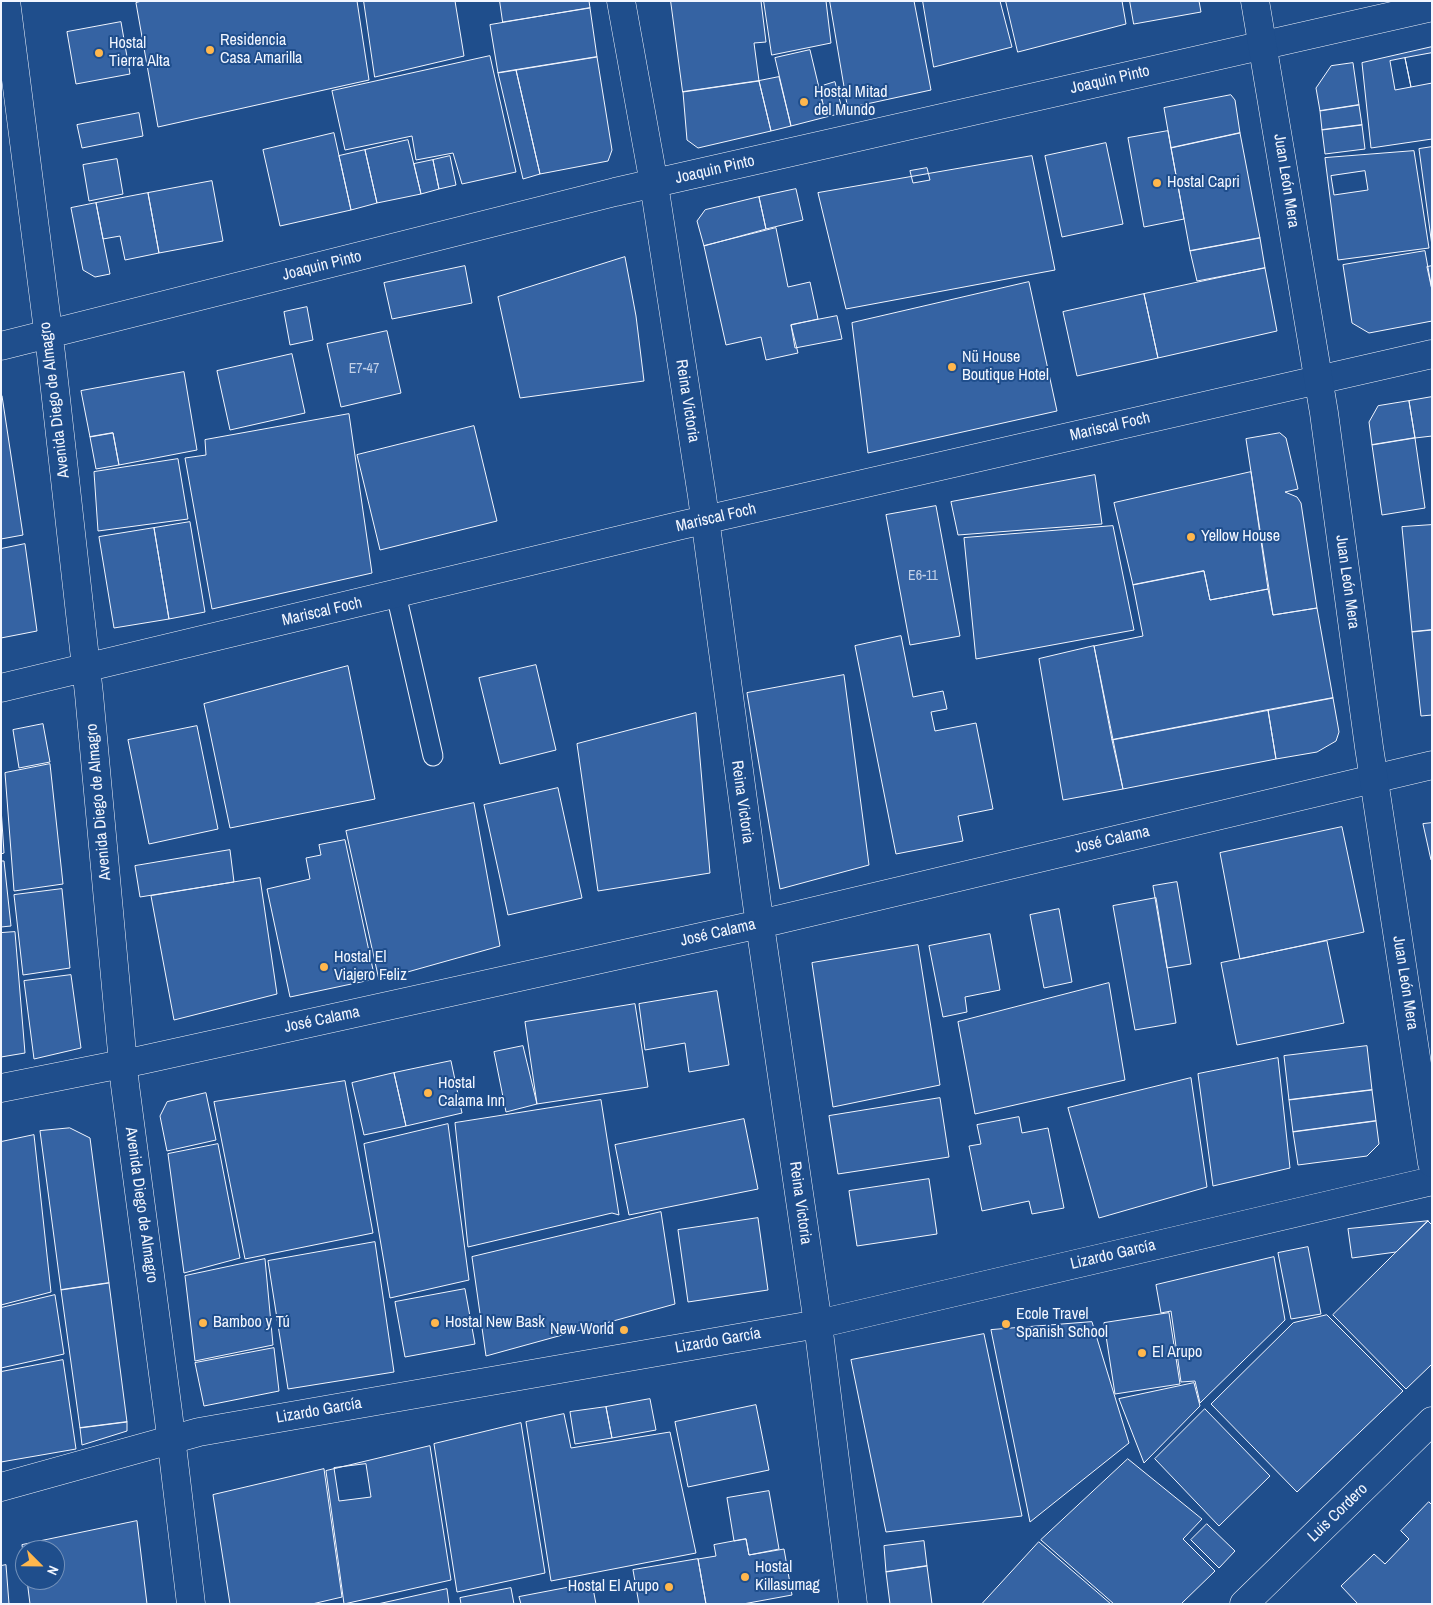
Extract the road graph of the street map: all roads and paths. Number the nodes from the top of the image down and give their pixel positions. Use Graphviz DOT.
graph roads {
  1 [pos="6,1"];
  2 [pos="622,1"];
  3 [pos="1255,1"];
  4 [pos="1432,6"];
  5 [pos="1263,44"];
  6 [pos="654,184"];
  7 [pos="48,335"];
  8 [pos="1,346"];
  9 [pos="1432,354"];
  10 [pos="1318,380"];
  11 [pos="704,520"];
  12 [pos="396,594"];
  13 [pos="86,668"];
  14 [pos="1,688"];
  15 [pos="432,756"];
  16 [pos="1432,766"];
  17 [pos="1374,778"];
  18 [pos="760,924"];
  19 [pos="123,1064"];
  20 [pos="1,1088"];
  21 [pos="1432,1163"];
  22 [pos="1432,1180"];
  23 [pos="818,1324"];
  24 [pos="1432,1421"];
  25 [pos="170,1439"];
  26 [pos="1,1488"];
  27 [pos="1254,1600"];
  28 [pos="191,1604"];
  29 [pos="853,1604"];
  1 -- 7 [label="street, Avenida Diego de Almagro"];
  2 -- 6 [label="street, Reina Victoria"];
  3 -- 5 [label="street, Juan León Mera"];
  4 -- 5 [label="street, Joaquin Pinto"];
  5 -- 6 [label="street, Joaquin Pinto"];
  5 -- 10 [label="street, Juan León Mera"];
  6 -- 7 [label="street, Joaquin Pinto"];
  6 -- 11 [label="street, Reina Victoria"];
  7 -- 8 [label="street, Joaquin Pinto"];
  7 -- 13 [label="street, Avenida Diego de Almagro"];
  9 -- 10 [label="street, Mariscal Foch"];
  10 -- 11 [label="street, Mariscal Foch"];
  10 -- 17 [label="street, Juan León Mera"];
  11 -- 12 [label="street, Mariscal Foch"];
  11 -- 18 [label="street, Reina Victoria"];
  12 -- 13 [label="street, Mariscal Foch"];
  12 -- 15 [label="lane"];
  13 -- 14 [label="street, Mariscal Foch"];
  13 -- 19 [label="street, Avenida Diego de Almagro"];
  16 -- 17 [label="street, José Calama"];
  17 -- 18 [label="street, José Calama"];
  17 -- 21 [label="street, Juan León Mera"];
  18 -- 19 [label="street, José Calama"];
  18 -- 23 [label="street, Reina Victoria"];
  19 -- 20 [label="street, José Calama"];
  19 -- 25 [label="street, Avenida Diego de Almagro"];
  22 -- 23 [label="street, Lizardo García"];
  23 -- 25 [label="street, Lizardo García"];
  23 -- 29 [label="street, Reina Victoria"];
  24 -- 27 [label="street, Luis Cordero"];
  25 -- 26 [label="street, Lizardo García"];
  25 -- 28 [label="street, Avenida Diego de Almagro"];
}
